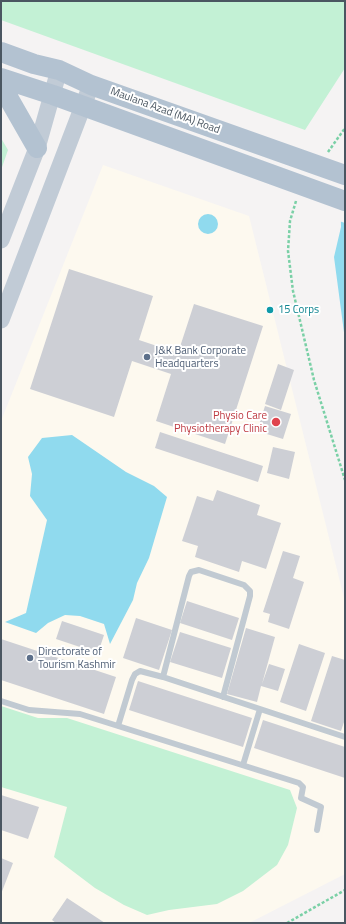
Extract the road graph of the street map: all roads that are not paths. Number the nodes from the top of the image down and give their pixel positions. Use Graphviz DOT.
graph roads {
  1 [pos="1,52"];
  2 [pos="59,70"];
  3 [pos="1,78"];
  4 [pos="1,85"];
  5 [pos="91,85"];
  6 [pos="53,95"];
  7 [pos="84,107"];
  8 [pos="37,148"];
  9 [pos="331,170"];
  10 [pos="345,201"];
  11 [pos="1,240"];
  12 [pos="1,320"];
  13 [pos="162,677"];
  14 [pos="223,697"];
  15 [pos="1,700"];
  16 [pos="260,709"];
  17 [pos="118,726"];
  18 [pos="345,737"];
  19 [pos="243,765"];
  20 [pos="317,830"];
  1 -- 2 [label="main road, Maulana Azad (MA) Road"];
  2 -- 5 [label="main road, Maulana Azad (MA) Road"];
  2 -- 6 [label="main road"];
  3 -- 6 [label="main road, Maulana Azad (MA) Road"];
  4 -- 8 [label="main road"];
  5 -- 7 [label="main road"];
  5 -- 9 [label="main road, Maulana Azad (MA) Road"];
  6 -- 7 [label="main road, Maulana Azad (MA) Road"];
  6 -- 8 [label="main road"];
  7 -- 10 [label="main road, Maulana Azad (MA) Road"];
  7 -- 12 [label="main road"];
  8 -- 11 [label="main road"];
  13 -- 14 [label="lane"];
  13 -- 14 [label="lane"];
  13 -- 17 [label="lane"];
  14 -- 16 [label="lane"];
  15 -- 17 [label="lane"];
  16 -- 18 [label="lane"];
  16 -- 19 [label="lane"];
  17 -- 19 [label="lane"];
  19 -- 20 [label="lane"];
}
